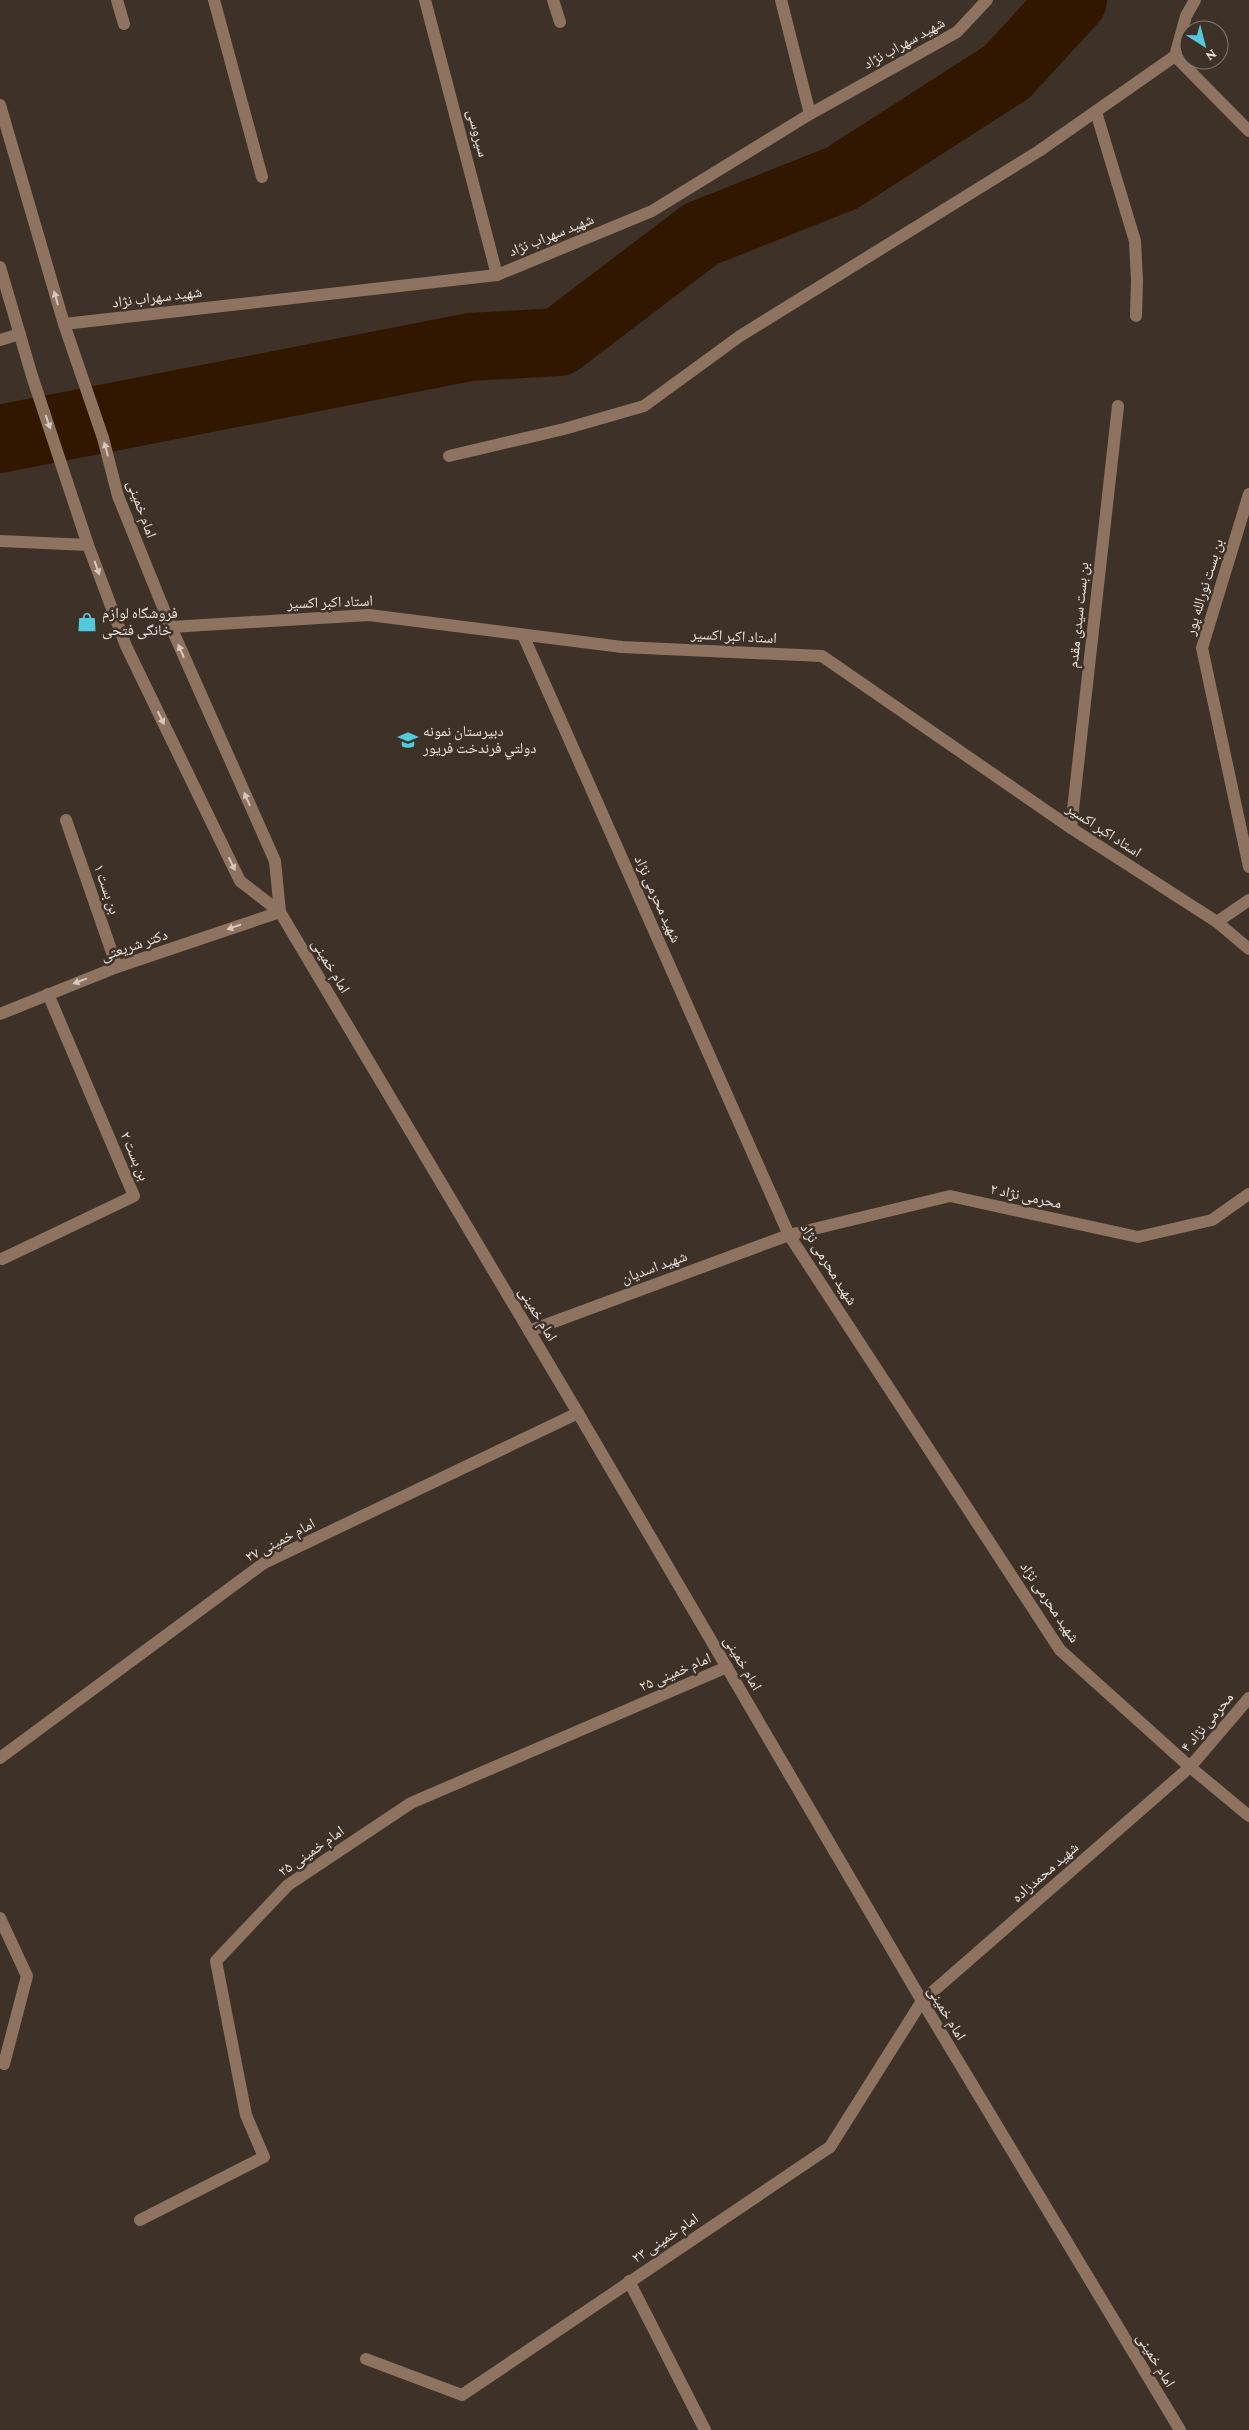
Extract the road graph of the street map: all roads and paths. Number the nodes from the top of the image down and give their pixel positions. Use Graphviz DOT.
graph roads {
  1 [pos="116,0"];
  2 [pos="214,0"];
  3 [pos="425,0"];
  4 [pos="553,0"];
  5 [pos="781,0"];
  6 [pos="987,0"];
  7 [pos="1195,0"];
  8 [pos="560,22"];
  9 [pos="124,24"];
  10 [pos="1175,56"];
  11 [pos="0,105"];
  12 [pos="1096,112"];
  13 [pos="810,114"];
  14 [pos="1249,131"];
  15 [pos="262,177"];
  16 [pos="0,267"];
  17 [pos="497,275"];
  18 [pos="1136,316"];
  19 [pos="64,324"];
  20 [pos="20,334"];
  21 [pos="0,340"];
  22 [pos="1118,406"];
  23 [pos="449,456"];
  24 [pos="1249,494"];
  25 [pos="0,541"];
  26 [pos="88,545"];
  27 [pos="171,627"];
  28 [pos="523,635"];
  29 [pos="66,820"];
  30 [pos="1071,828"];
  31 [pos="1249,867"];
  32 [pos="1249,900"];
  33 [pos="280,912"];
  34 [pos="1217,922"];
  35 [pos="1249,948"];
  36 [pos="117,967"];
  37 [pos="48,994"];
  38 [pos="0,1014"];
  39 [pos="1249,1194"];
  40 [pos="789,1235"];
  41 [pos="2,1260"];
  42 [pos="530,1331"];
  43 [pos="578,1413"];
  44 [pos="727,1667"];
  45 [pos="1249,1698"];
  46 [pos="0,1758"];
  47 [pos="1190,1767"];
  48 [pos="1249,1816"];
  49 [pos="0,1918"];
  50 [pos="922,2002"];
  51 [pos="4,2064"];
  52 [pos="140,2220"];
  53 [pos="630,2281"];
  54 [pos="366,2359"];
  55 [pos="705,2430"];
  56 [pos="1180,2430"];
  1 -- 9 [label="street"];
  2 -- 15 [label="street"];
  3 -- 17 [label="street, سیروسی"];
  4 -- 8 [label="street"];
  5 -- 13 [label="street"];
  6 -- 13 [label="street, شهید سهراب نژاد"];
  7 -- 10 [label="street"];
  10 -- 12 [label="street"];
  10 -- 14 [label="street"];
  19 -- 11 [label="street, امام خمینی, one-way"];
  12 -- 18 [label="street"];
  12 -- 23 [label="street"];
  13 -- 17 [label="street, شهید سهراب نژاد"];
  16 -- 20 [label="street, امام خمینی"];
  17 -- 19 [label="street, شهید سهراب نژاد"];
  27 -- 19 [label="street, امام خمینی, one-way"];
  20 -- 21 [label="street"];
  20 -- 26 [label="street, امام خمینی, one-way"];
  22 -- 30 [label="street, بن بست سیدی مقدم"];
  24 -- 31 [label="street, بن بست نورالله پور"];
  25 -- 26 [label="street"];
  26 -- 33 [label="street, امام خمینی, one-way"];
  27 -- 28 [label="street, استاد اکبر اکسیر"];
  33 -- 27 [label="street, امام خمینی, one-way"];
  28 -- 30 [label="street, استاد اکبر اکسیر"];
  28 -- 40 [label="street, شهید محرمی نژاد"];
  29 -- 36 [label="street, بن بست ۱"];
  30 -- 34 [label="street, استاد اکبر اکسیر"];
  32 -- 34 [label="street"];
  33 -- 36 [label="street, دکتر شریعتی, one-way"];
  33 -- 42 [label="street, امام خمینی"];
  34 -- 35 [label="street, استاد اکبر اکسیر"];
  36 -- 37 [label="street, دکتر شریعتی, one-way"];
  37 -- 38 [label="street, دکتر شریعتی"];
  37 -- 41 [label="street, بن بست ۲"];
  39 -- 40 [label="street, محرمی نژاد ۲"];
  40 -- 42 [label="street, شهید اسدیان"];
  40 -- 47 [label="street, شهید محرمی نژاد"];
  42 -- 43 [label="street, امام خمینی"];
  43 -- 44 [label="street, امام خمینی"];
  43 -- 46 [label="street, امام خمینی ۲۷"];
  44 -- 50 [label="street, امام خمینی"];
  44 -- 52 [label="street, امام خمینی ۲۵"];
  45 -- 47 [label="street, محرمی نژاد ۴"];
  47 -- 48 [label="street, شهید محرمی نژاد"];
  47 -- 50 [label="street, شهید محمدزاده"];
  49 -- 51 [label="street"];
  50 -- 53 [label="street, امام خمینی ۲۳"];
  50 -- 56 [label="street, امام خمینی"];
  53 -- 54 [label="street, امام خمینی ۲۳"];
  53 -- 55 [label="street"];
}
